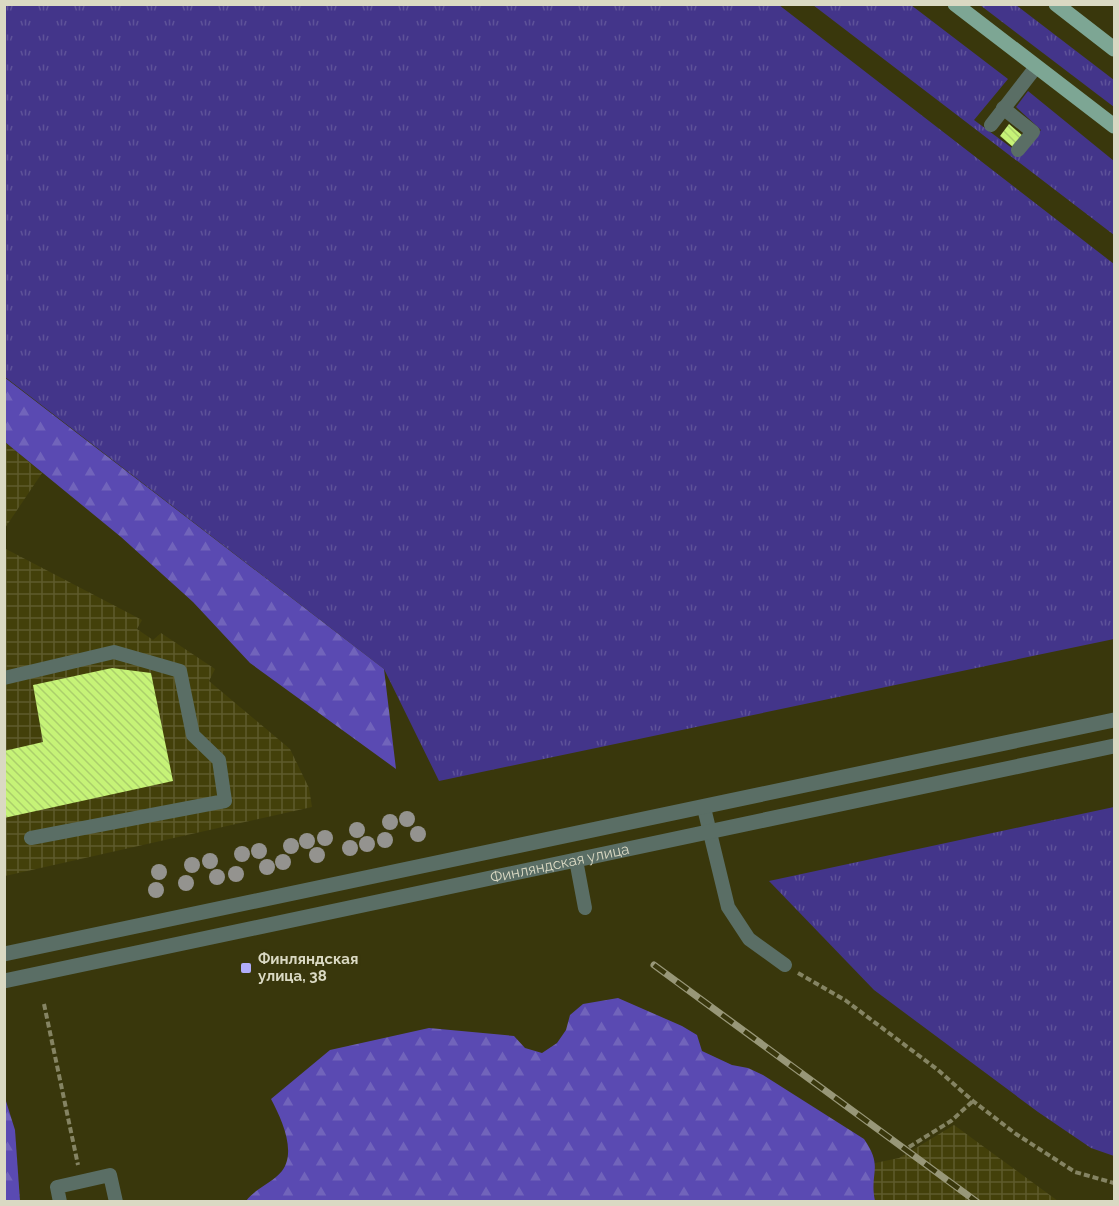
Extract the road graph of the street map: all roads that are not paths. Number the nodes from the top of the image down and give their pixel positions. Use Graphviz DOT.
graph roads {
  1 [pos="955,4"];
  2 [pos="1056,4"];
  3 [pos="1114,50"];
  4 [pos="1036,67"];
  5 [pos="1004,108"];
  6 [pos="991,125"];
  7 [pos="1114,126"];
  8 [pos="1018,150"];
  9 [pos="4,678"];
  10 [pos="1114,720"];
  11 [pos="1114,746"];
  12 [pos="704,808"];
  13 [pos="710,831"];
  14 [pos="31,838"];
  15 [pos="576,860"];
  16 [pos="585,908"];
  17 [pos="4,954"];
  18 [pos="785,965"];
  19 [pos="4,981"];
  20 [pos="60,1202"];
  21 [pos="116,1202"];
  1 -- 4 [label="main road"];
  2 -- 3 [label="main road"];
  4 -- 5 [label="lane"];
  4 -- 7 [label="main road"];
  5 -- 6 [label="lane"];
  5 -- 8 [label="lane"];
  9 -- 14 [label="lane"];
  10 -- 12 [label="street, Финляндская улица"];
  11 -- 13 [label="street, Финляндская улица"];
  12 -- 13 [label="lane"];
  12 -- 17 [label="street, Финляндская улица"];
  13 -- 15 [label="street, Финляндская улица"];
  13 -- 18 [label="lane"];
  15 -- 16 [label="lane"];
  15 -- 19 [label="street, Финляндская улица"];
  20 -- 21 [label="lane"];
}
